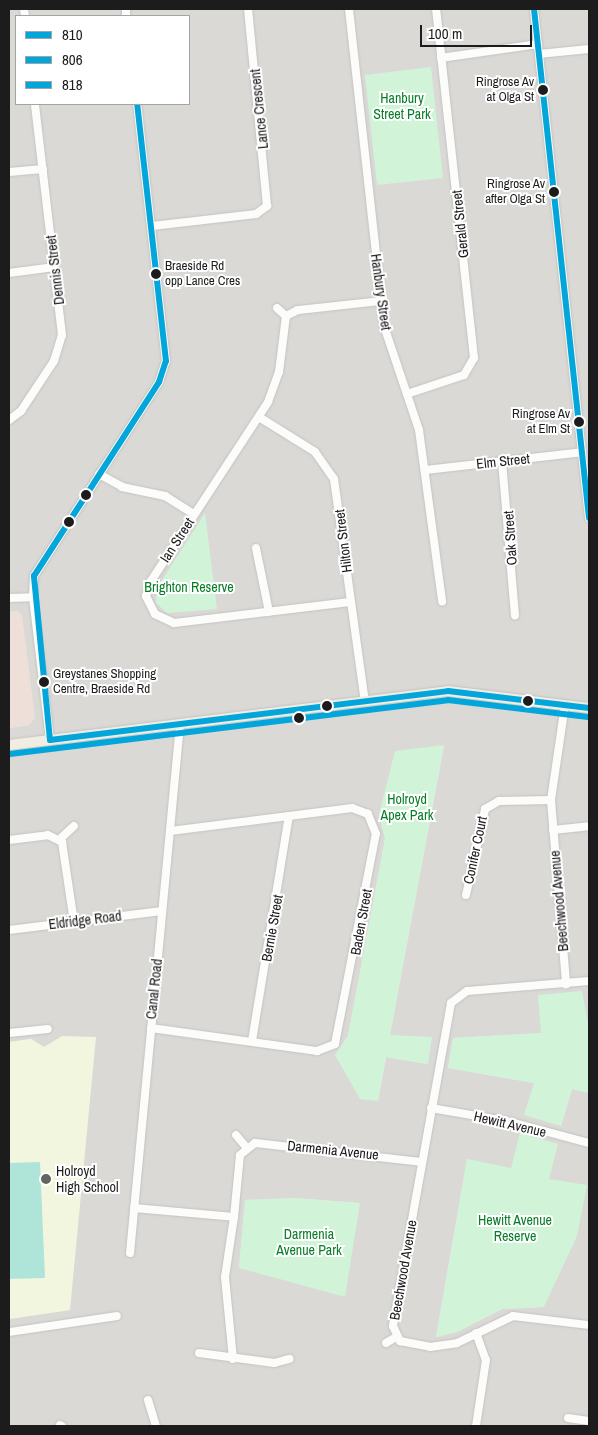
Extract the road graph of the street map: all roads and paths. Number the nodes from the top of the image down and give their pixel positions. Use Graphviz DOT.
graph roads {
  1 [pos="248,9"];
  2 [pos="349,9"];
  3 [pos="436,9"];
  4 [pos="534,9"];
  5 [pos="538,44"];
  6 [pos="589,49"];
  7 [pos="539,54"];
  8 [pos="441,58"];
  9 [pos="35,105"];
  10 [pos="137,105"];
  11 [pos="43,169"];
  12 [pos="9,172"];
  13 [pos="152,226"];
  14 [pos="55,267"];
  15 [pos="9,273"];
  16 [pos="381,301"];
  17 [pos="277,308"];
  18 [pos="286,316"];
  19 [pos="407,394"];
  20 [pos="259,417"];
  21 [pos="9,420"];
  22 [pos="582,452"];
  23 [pos="502,461"];
  24 [pos="425,470"];
  25 [pos="98,474"];
  26 [pos="588,504"];
  27 [pos="194,514"];
  28 [pos="589,518"];
  29 [pos="256,548"];
  30 [pos="33,596"];
  31 [pos="9,598"];
  32 [pos="442,601"];
  33 [pos="350,602"];
  34 [pos="269,612"];
  35 [pos="515,615"];
  36 [pos="365,702"];
  37 [pos="565,705"];
  38 [pos="589,708"];
  39 [pos="180,724"];
  40 [pos="50,740"];
  41 [pos="9,744"];
  42 [pos="551,800"];
  43 [pos="289,816"];
  44 [pos="74,826"];
  45 [pos="589,826"];
  46 [pos="170,830"];
  47 [pos="553,830"];
  48 [pos="60,839"];
  49 [pos="9,840"];
  50 [pos="466,895"];
  51 [pos="162,911"];
  52 [pos="74,922"];
  53 [pos="9,930"];
  54 [pos="589,982"];
  55 [pos="566,984"];
  56 [pos="150,1028"];
  57 [pos="48,1029"];
  58 [pos="9,1033"];
  59 [pos="252,1041"];
  60 [pos="430,1108"];
  61 [pos="236,1135"];
  62 [pos="589,1143"];
  63 [pos="246,1147"];
  64 [pos="421,1162"];
  65 [pos="134,1208"];
  66 [pos="234,1217"];
  67 [pos="130,1253"];
  68 [pos="117,1316"];
  69 [pos="589,1325"];
  70 [pos="9,1332"];
  71 [pos="476,1333"];
  72 [pos="396,1337"];
  73 [pos="386,1343"];
  74 [pos="199,1353"];
  75 [pos="233,1359"];
  76 [pos="289,1359"];
  77 [pos="148,1400"];
  78 [pos="568,1418"];
  79 [pos="589,1421"];
  80 [pos="156,1426"];
  81 [pos="476,1426"];
  1 -- 13 [label="street, Lance Crescent"];
  2 -- 16 [label="street, Hanbury Street"];
  3 -- 8 [label="street, Gerald Street"];
  4 -- 5 [label="street"];
  5 -- 7 [label="street"];
  5 -- 8 [label="street"];
  6 -- 7 [label="street"];
  7 -- 22 [label="street"];
  8 -- 19 [label="street, Gerald Street"];
  9 -- 11 [label="street, Dennis Street"];
  10 -- 13 [label="street"];
  11 -- 12 [label="street"];
  11 -- 14 [label="street, Dennis Street"];
  13 -- 25 [label="street"];
  14 -- 15 [label="street"];
  14 -- 21 [label="street, Dennis Street"];
  16 -- 18 [label="street"];
  16 -- 19 [label="street, Hanbury Street"];
  17 -- 18 [label="street"];
  18 -- 20 [label="street, Ian Street"];
  19 -- 24 [label="street, Hanbury Street"];
  20 -- 27 [label="street, Ian Street"];
  20 -- 33 [label="street, Hilton Street"];
  22 -- 23 [label="street, Elm Street"];
  22 -- 26 [label="street"];
  23 -- 24 [label="street, Elm Street"];
  23 -- 35 [label="street, Oak Street"];
  24 -- 32 [label="street, Hanbury Street"];
  25 -- 27 [label="street"];
  25 -- 30 [label="street"];
  26 -- 28 [label="street"];
  27 -- 34 [label="street, Ian Street"];
  29 -- 34 [label="street"];
  30 -- 31 [label="street"];
  30 -- 40 [label="street"];
  33 -- 34 [label="street, Ian Street"];
  33 -- 36 [label="street, Hilton Street"];
  36 -- 37 [label="main road"];
  36 -- 39 [label="main road"];
  37 -- 38 [label="main road"];
  37 -- 42 [label="street, Beechwood Avenue"];
  39 -- 40 [label="main road"];
  39 -- 46 [label="street, Canal Road"];
  40 -- 41 [label="main road"];
  42 -- 47 [label="street, Beechwood Avenue"];
  42 -- 50 [label="street, Conifer Court"];
  43 -- 46 [label="street, Baden Street"];
  43 -- 59 [label="street, Bernie Street"];
  43 -- 59 [label="street, Baden Street"];
  44 -- 48 [label="street"];
  45 -- 47 [label="street"];
  46 -- 51 [label="street, Canal Road"];
  47 -- 55 [label="street, Beechwood Avenue"];
  48 -- 49 [label="street"];
  48 -- 52 [label="street"];
  51 -- 52 [label="street, Eldridge Road"];
  51 -- 56 [label="street, Canal Road"];
  52 -- 53 [label="street, Eldridge Road"];
  54 -- 55 [label="street"];
  55 -- 60 [label="street, Beechwood Avenue"];
  56 -- 59 [label="street, Baden Street"];
  56 -- 65 [label="street, Canal Road"];
  57 -- 58 [label="street"];
  60 -- 62 [label="street, Hewitt Avenue"];
  60 -- 64 [label="street, Beechwood Avenue"];
  61 -- 63 [label="street"];
  63 -- 64 [label="street, Darmenia Avenue"];
  63 -- 66 [label="street"];
  64 -- 72 [label="street, Beechwood Avenue"];
  65 -- 66 [label="street"];
  65 -- 67 [label="street, Canal Road"];
  66 -- 75 [label="street"];
  68 -- 70 [label="street"];
  69 -- 71 [label="street, Beechwood Avenue"];
  71 -- 72 [label="street, Beechwood Avenue"];
  71 -- 81 [label="street"];
  72 -- 73 [label="street, Beechwood Avenue"];
  74 -- 75 [label="street"];
  75 -- 76 [label="street"];
  77 -- 80 [label="street"];
  78 -- 79 [label="street"];
}
